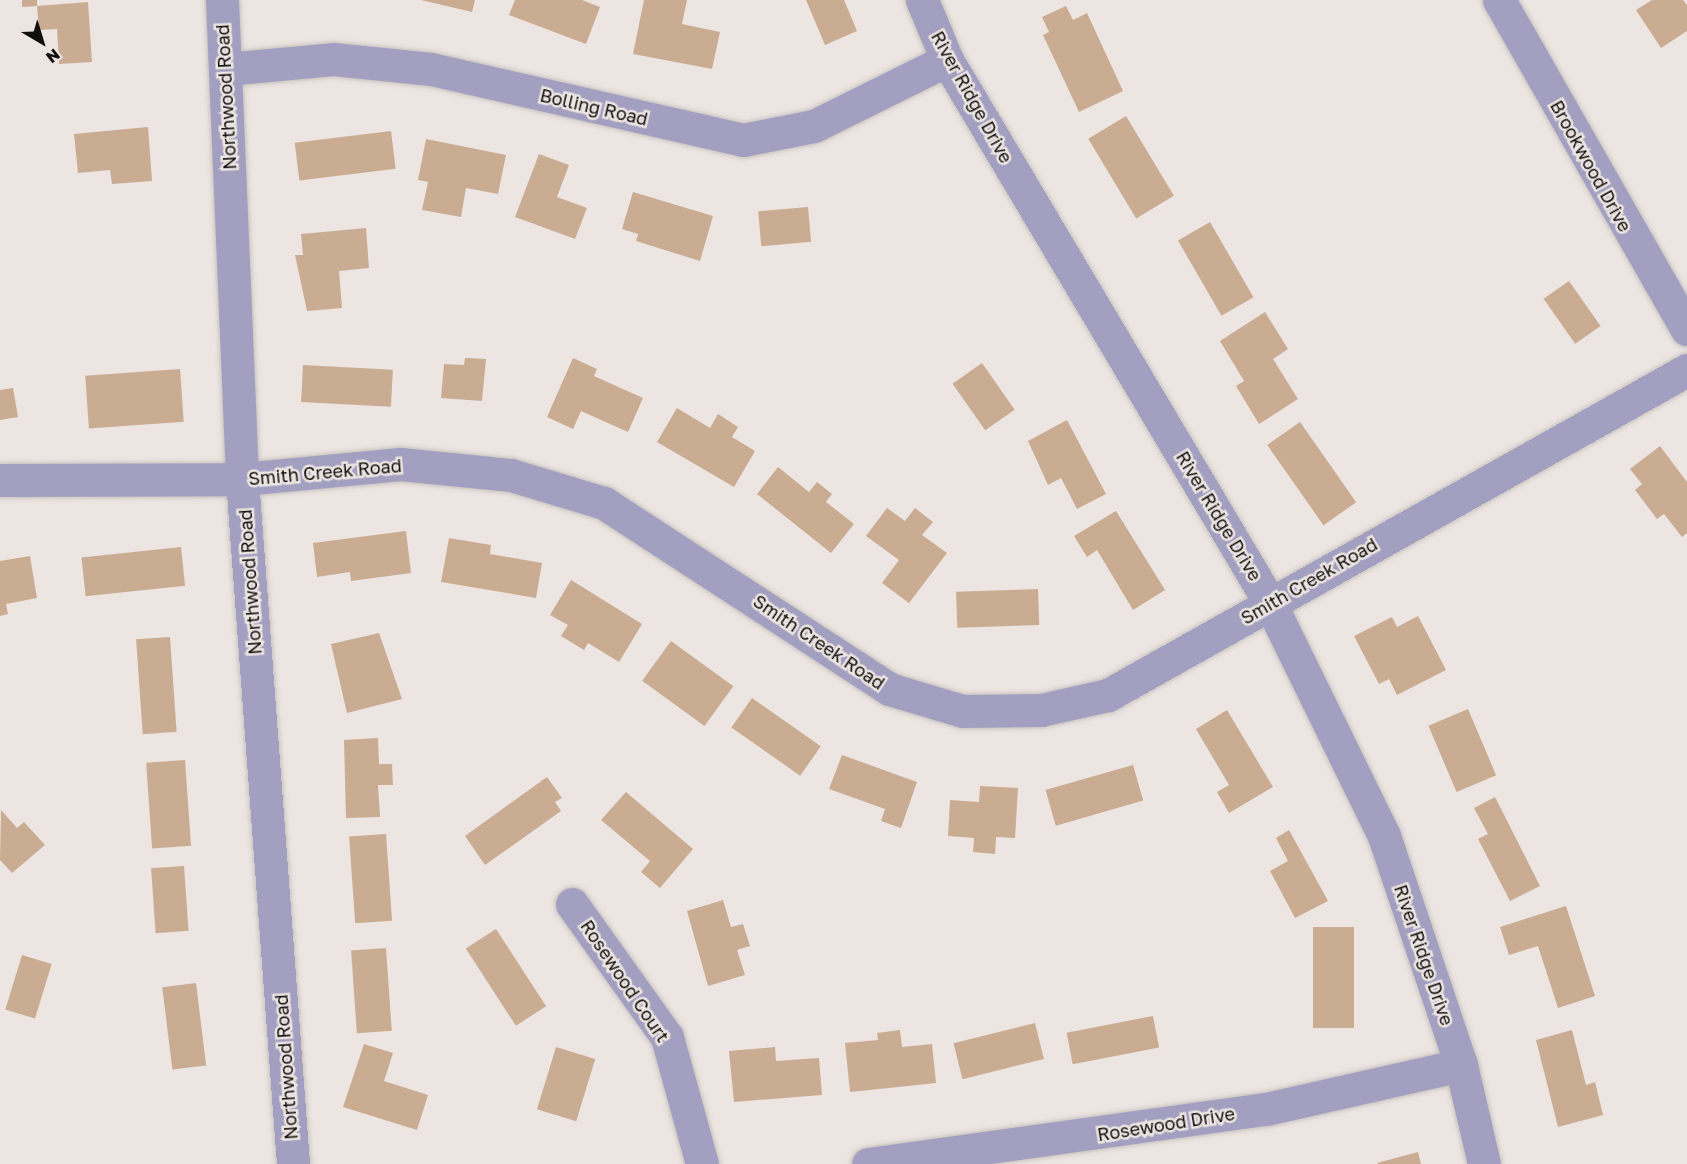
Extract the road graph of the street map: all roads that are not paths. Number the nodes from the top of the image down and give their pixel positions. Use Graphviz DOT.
graph roads {
  1 [pos="222,0"];
  2 [pos="922,0"];
  3 [pos="1499,0"];
  4 [pos="947,60"];
  5 [pos="226,69"];
  6 [pos="1687,329"];
  7 [pos="1687,370"];
  8 [pos="242,479"];
  9 [pos="0,480"];
  10 [pos="1270,603"];
  11 [pos="572,904"];
  12 [pos="1461,1065"];
  13 [pos="293,1164"];
  14 [pos="702,1164"];
  15 [pos="868,1164"];
  16 [pos="1484,1164"];
  1 -- 5 [label="street, Northwood Road"];
  2 -- 4 [label="street, River Ridge Drive"];
  3 -- 6 [label="street, Brookwood Drive"];
  4 -- 5 [label="street, Bolling Road"];
  4 -- 10 [label="street, River Ridge Drive"];
  5 -- 8 [label="street, Northwood Road"];
  7 -- 10 [label="street, Smith Creek Road"];
  8 -- 9 [label="street, Smith Creek Road"];
  8 -- 10 [label="street, Smith Creek Road"];
  8 -- 13 [label="street, Northwood Road"];
  10 -- 12 [label="street, River Ridge Drive"];
  11 -- 14 [label="street, Rosewood Court"];
  12 -- 15 [label="street, Rosewood Drive"];
  12 -- 16 [label="street, River Ridge Drive"];
}
